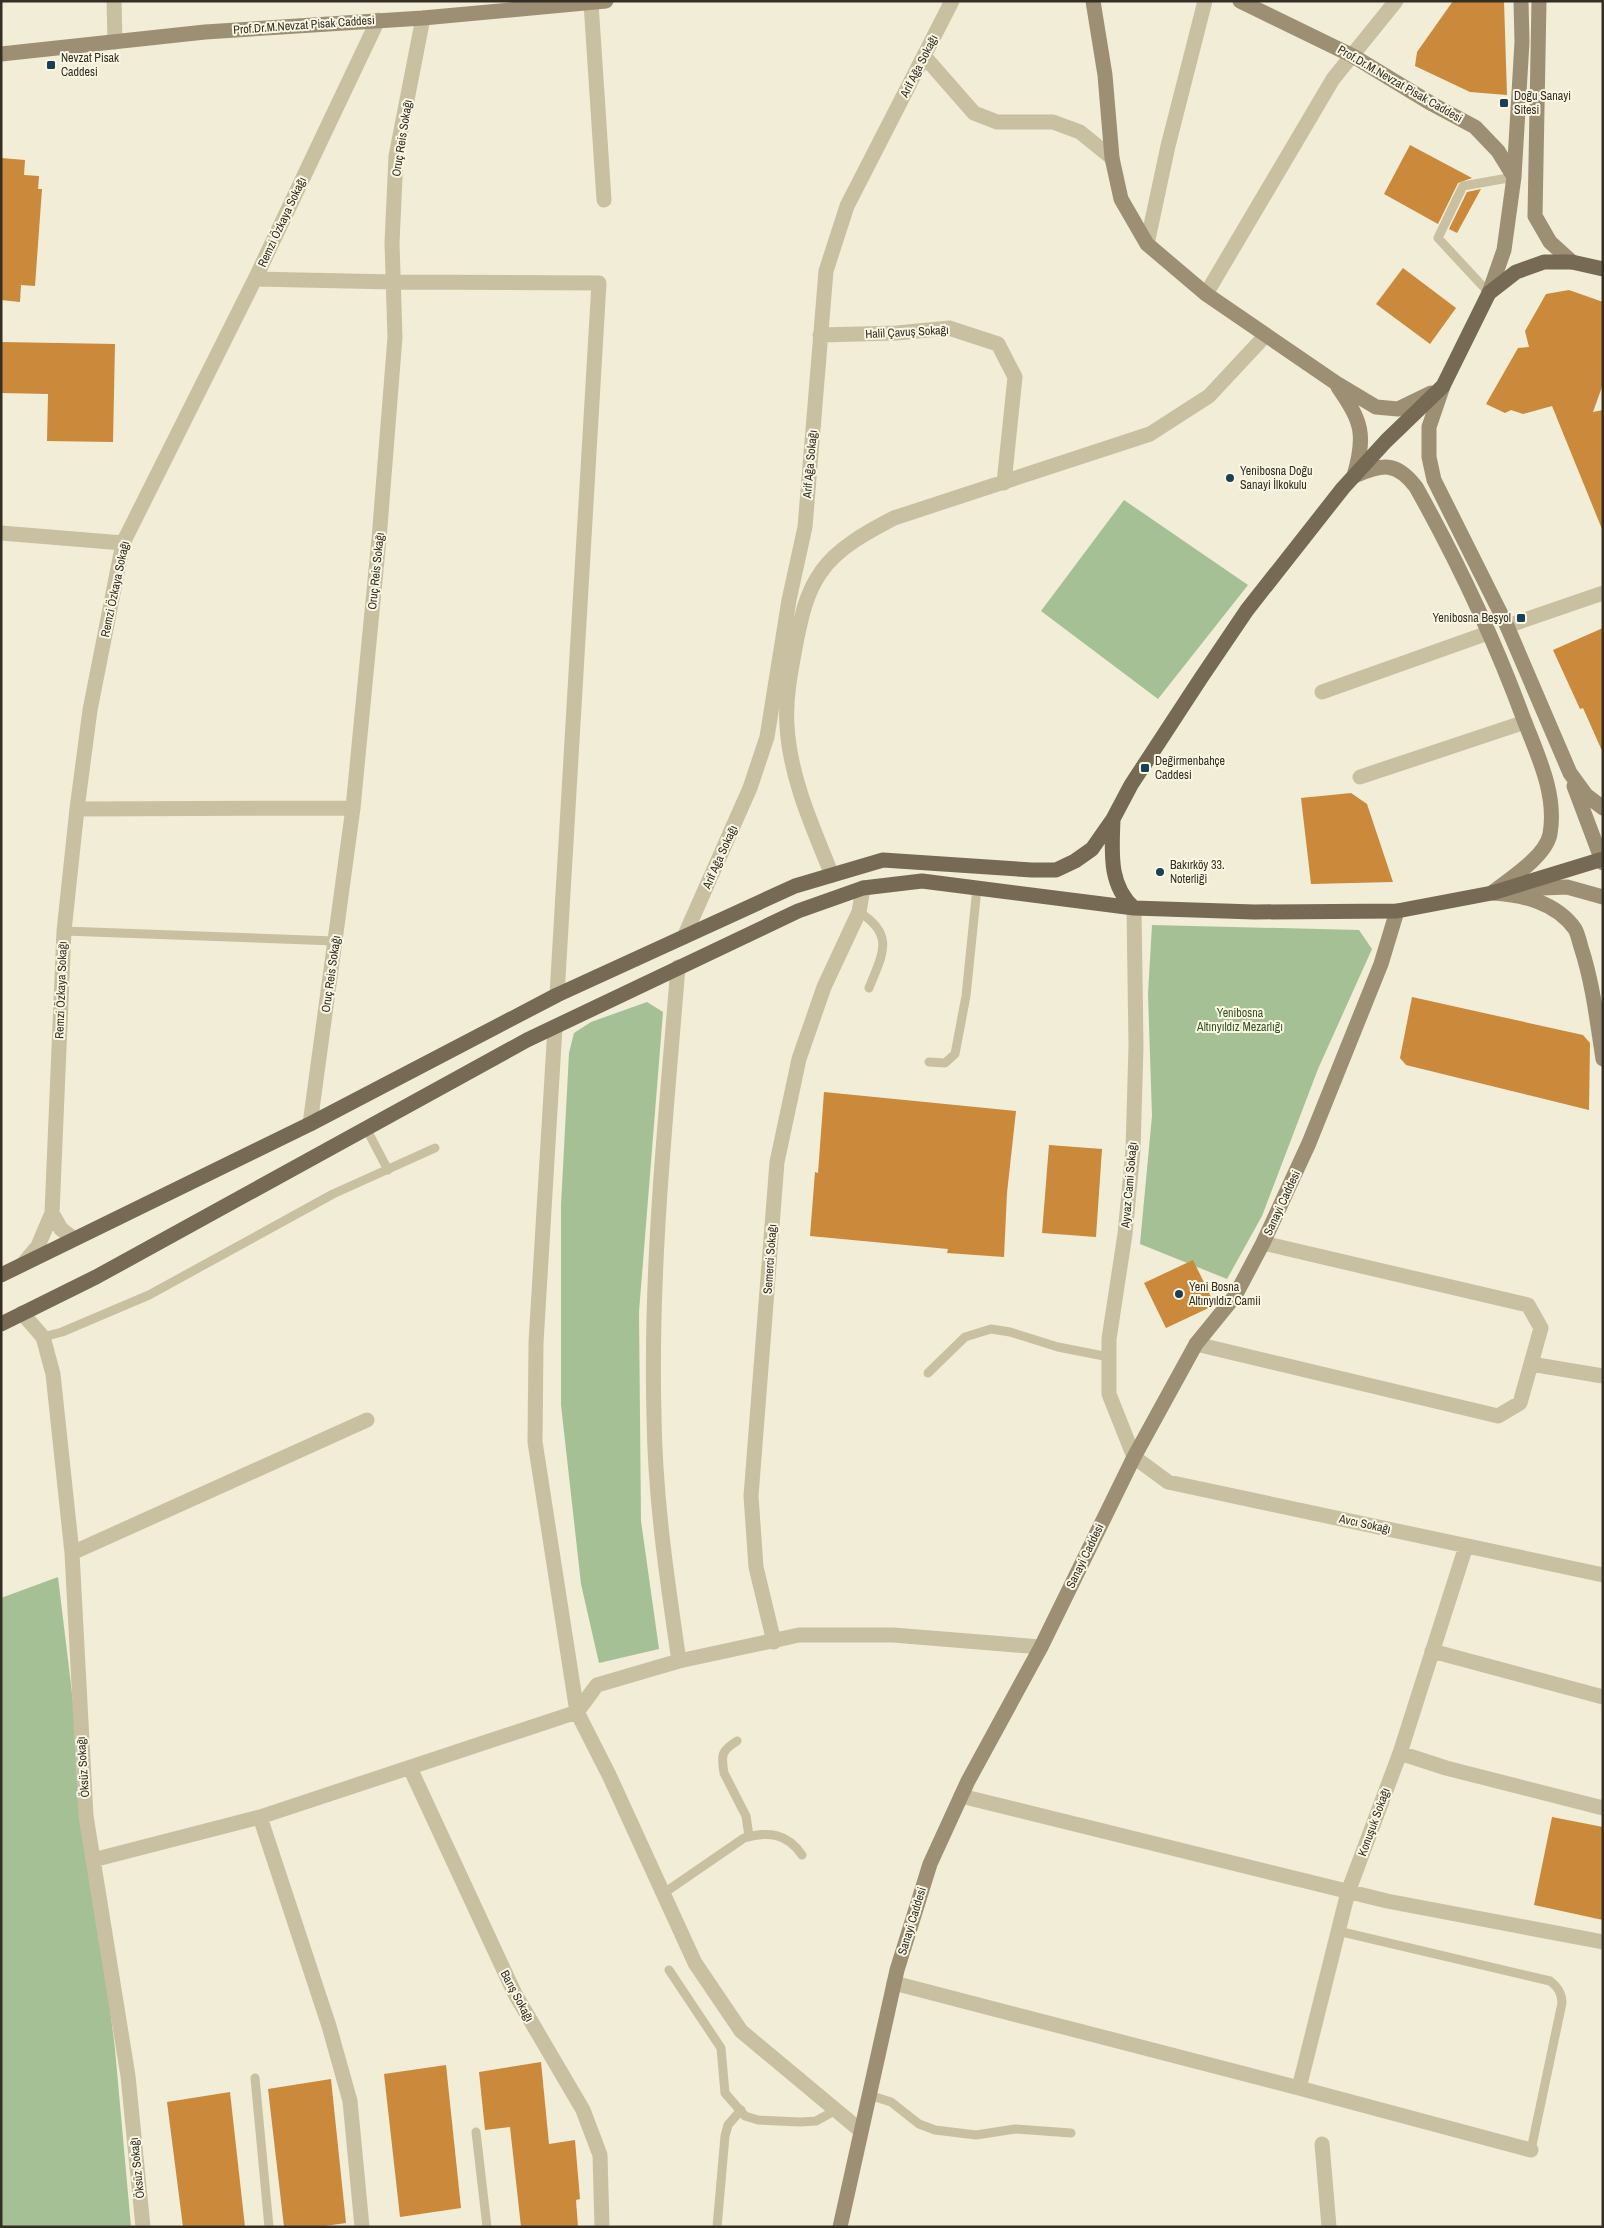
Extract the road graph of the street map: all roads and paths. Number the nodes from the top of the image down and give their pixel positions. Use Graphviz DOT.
graph roads {
  1 [pos="114,1"];
  2 [pos="606,1"];
  3 [pos="952,1"];
  4 [pos="1093,1"];
  5 [pos="1205,1"];
  6 [pos="1240,1"];
  7 [pos="1396,1"];
  8 [pos="1521,1"];
  9 [pos="1539,1"];
  10 [pos="591,3"];
  11 [pos="423,18"];
  12 [pos="378,20"];
  13 [pos="115,42"];
  14 [pos="1,54"];
  15 [pos="924,56"];
  16 [pos="1353,56"];
  17 [pos="1112,158"];
  18 [pos="1514,177"];
  19 [pos="604,200"];
  20 [pos="1147,244"];
  21 [pos="1572,262"];
  22 [pos="1603,269"];
  23 [pos="255,279"];
  24 [pos="394,282"];
  25 [pos="1206,294"];
  26 [pos="1490,294"];
  27 [pos="820,335"];
  28 [pos="1265,336"];
  29 [pos="1336,383"];
  30 [pos="1443,386"];
  31 [pos="1354,476"];
  32 [pos="1004,483"];
  33 [pos="1,534"];
  34 [pos="123,543"];
  35 [pos="1603,593"];
  36 [pos="1507,626"];
  37 [pos="1488,633"];
  38 [pos="1322,692"];
  39 [pos="1525,722"];
  40 [pos="1570,773"];
  41 [pos="1360,777"];
  42 [pos="353,808"];
  43 [pos="1603,808"];
  44 [pos="77,809"];
  45 [pos="1113,819"];
  46 [pos="1602,860"];
  47 [pos="832,875"];
  48 [pos="863,888"];
  49 [pos="977,888"];
  50 [pos="1492,893"];
  51 [pos="1603,896"];
  52 [pos="1134,908"];
  53 [pos="1396,911"];
  54 [pos="859,912"];
  55 [pos="64,931"];
  56 [pos="684,937"];
  57 [pos="335,941"];
  58 [pos="678,967"];
  59 [pos="869,988"];
  60 [pos="557,995"];
  61 [pos="554,1027"];
  62 [pos="1603,1060"];
  63 [pos="929,1062"];
  64 [pos="310,1124"];
  65 [pos="366,1128"];
  66 [pos="435,1148"];
  67 [pos="388,1170"];
  68 [pos="52,1213"];
  69 [pos="74,1239"];
  70 [pos="1263,1243"];
  71 [pos="23,1264"];
  72 [pos="1,1275"];
  73 [pos="22,1313"];
  74 [pos="1,1324"];
  75 [pos="43,1337"];
  76 [pos="1196,1344"];
  77 [pos="1109,1357"];
  78 [pos="1531,1364"];
  79 [pos="928,1373"];
  80 [pos="1603,1376"];
  81 [pos="367,1420"];
  82 [pos="1134,1457"];
  83 [pos="1466,1546"];
  84 [pos="72,1553"];
  85 [pos="1603,1575"];
  86 [pos="774,1642"];
  87 [pos="1041,1647"];
  88 [pos="1432,1651"];
  89 [pos="679,1661"];
  90 [pos="1603,1696"];
  91 [pos="577,1712"];
  92 [pos="736,1741"];
  93 [pos="1400,1753"];
  94 [pos="410,1768"];
  95 [pos="961,1796"];
  96 [pos="1603,1808"];
  97 [pos="260,1817"];
  98 [pos="749,1836"];
  99 [pos="802,1855"];
  100 [pos="94,1860"];
  101 [pos="1348,1892"];
  102 [pos="664,1893"];
  103 [pos="1338,1931"];
  104 [pos="1603,1942"];
  105 [pos="669,1970"];
  106 [pos="894,1983"];
  107 [pos="255,2078"];
  108 [pos="1299,2088"];
  109 [pos="870,2094"];
  110 [pos="740,2110"];
  111 [pos="836,2110"];
  112 [pos="861,2131"];
  113 [pos="476,2132"];
  114 [pos="1071,2133"];
  115 [pos="1322,2144"];
  116 [pos="1531,2150"];
  117 [pos="143,2227"];
  118 [pos="269,2227"];
  119 [pos="362,2227"];
  120 [pos="487,2227"];
  121 [pos="602,2227"];
  122 [pos="718,2227"];
  123 [pos="840,2227"];
  124 [pos="1329,2227"];
  1 -- 13 [label="street"];
  2 -- 10 [label="main road, Prof.Dr.M.Nevzat Pisak Caddesi"];
  3 -- 15 [label="street, Arif Ağa Sokağı"];
  4 -- 17 [label="main road"];
  5 -- 20 [label="street"];
  6 -- 16 [label="main road, Prof.Dr.M.Nevzat Pisak Caddesi"];
  7 -- 16 [label="street"];
  8 -- 18 [label="main road"];
  9 -- 21 [label="main road"];
  10 -- 11 [label="main road, Prof.Dr.M.Nevzat Pisak Caddesi"];
  10 -- 19 [label="street"];
  11 -- 12 [label="main road, Prof.Dr.M.Nevzat Pisak Caddesi"];
  11 -- 24 [label="street, Oruç Reis Sokağı"];
  12 -- 13 [label="main road, Prof.Dr.M.Nevzat Pisak Caddesi"];
  12 -- 23 [label="street, Remzi Özkaya Sokağı"];
  13 -- 14 [label="main road, Prof.Dr.M.Nevzat Pisak Caddesi"];
  15 -- 17 [label="street"];
  15 -- 27 [label="street, Arif Ağa Sokağı"];
  16 -- 18 [label="main road, Prof.Dr.M.Nevzat Pisak Caddesi"];
  16 -- 25 [label="street"];
  17 -- 20 [label="main road"];
  18 -- 26 [label="main road"];
  18 -- 26 [label="lane"];
  20 -- 25 [label="main road"];
  21 -- 22 [label="main road"];
  21 -- 26 [label="main road"];
  23 -- 24 [label="street"];
  23 -- 34 [label="street, Remzi Özkaya Sokağı"];
  24 -- 42 [label="street, Oruç Reis Sokağı"];
  24 -- 60 [label="street"];
  25 -- 28 [label="main road"];
  26 -- 30 [label="main road"];
  27 -- 32 [label="street, Halil Çavuş Sokağı"];
  27 -- 56 [label="street, Arif Ağa Sokağı"];
  28 -- 29 [label="main road"];
  28 -- 32 [label="street"];
  29 -- 30 [label="main road"];
  29 -- 31 [label="main road"];
  30 -- 31 [label="main road"];
  30 -- 36 [label="main road"];
  31 -- 37 [label="main road"];
  31 -- 45 [label="main road"];
  32 -- 47 [label="street"];
  33 -- 34 [label="street"];
  34 -- 44 [label="street, Remzi Özkaya Sokağı"];
  35 -- 36 [label="street"];
  36 -- 40 [label="main road"];
  37 -- 38 [label="street"];
  37 -- 39 [label="main road"];
  39 -- 41 [label="street"];
  39 -- 50 [label="main road"];
  40 -- 43 [label="main road"];
  40 -- 46 [label="main road"];
  42 -- 44 [label="street"];
  42 -- 57 [label="street, Oruç Reis Sokağı"];
  44 -- 55 [label="street, Remzi Özkaya Sokağı"];
  45 -- 47 [label="main road"];
  45 -- 52 [label="main road"];
  46 -- 50 [label="main road"];
  47 -- 56 [label="main road"];
  48 -- 49 [label="main road"];
  48 -- 54 [label="street, Semerci Sokağı"];
  48 -- 58 [label="main road"];
  49 -- 52 [label="main road"];
  49 -- 63 [label="lane"];
  50 -- 51 [label="main road"];
  50 -- 53 [label="main road"];
  50 -- 62 [label="main road"];
  52 -- 53 [label="main road"];
  52 -- 77 [label="street, Ayvaz Cami Sokağı"];
  53 -- 70 [label="main road, Sanayi Caddesi"];
  54 -- 59 [label="lane"];
  54 -- 86 [label="street, Semerci Sokağı"];
  55 -- 57 [label="lane"];
  55 -- 68 [label="street, Remzi Özkaya Sokağı"];
  56 -- 60 [label="main road"];
  57 -- 64 [label="street, Oruç Reis Sokağı"];
  58 -- 61 [label="main road"];
  58 -- 89 [label="street"];
  60 -- 64 [label="main road"];
  61 -- 65 [label="main road"];
  61 -- 91 [label="street"];
  64 -- 69 [label="main road"];
  65 -- 67 [label="lane"];
  65 -- 73 [label="main road"];
  66 -- 67 [label="lane"];
  67 -- 75 [label="lane"];
  68 -- 69 [label="street"];
  68 -- 71 [label="street"];
  69 -- 71 [label="main road"];
  70 -- 76 [label="main road, Sanayi Caddesi"];
  70 -- 78 [label="street"];
  71 -- 72 [label="main road"];
  73 -- 74 [label="main road"];
  73 -- 75 [label="street, Öksüz Sokağı"];
  75 -- 84 [label="street, Öksüz Sokağı"];
  76 -- 78 [label="street"];
  76 -- 82 [label="main road, Sanayi Caddesi"];
  77 -- 79 [label="lane"];
  77 -- 82 [label="street, Ayvaz Cami Sokağı"];
  78 -- 80 [label="street"];
  81 -- 84 [label="street"];
  82 -- 83 [label="street, Avcı Sokağı"];
  82 -- 87 [label="main road, Sanayi Caddesi"];
  83 -- 85 [label="street, Avcı Sokağı"];
  83 -- 88 [label="street, Konuşuk Sokağı"];
  84 -- 100 [label="street, Öksüz Sokağı"];
  86 -- 87 [label="street"];
  86 -- 89 [label="street"];
  87 -- 95 [label="main road, Sanayi Caddesi"];
  88 -- 90 [label="street"];
  88 -- 93 [label="street, Konuşuk Sokağı"];
  89 -- 91 [label="street"];
  91 -- 94 [label="street"];
  91 -- 102 [label="street"];
  92 -- 98 [label="lane"];
  93 -- 96 [label="street"];
  93 -- 101 [label="street, Konuşuk Sokağı"];
  94 -- 97 [label="street"];
  94 -- 121 [label="street, Barış Sokağı"];
  95 -- 101 [label="street"];
  95 -- 106 [label="main road, Sanayi Caddesi"];
  97 -- 100 [label="street"];
  97 -- 119 [label="street"];
  98 -- 99 [label="lane"];
  98 -- 102 [label="lane"];
  100 -- 117 [label="street, Öksüz Sokağı"];
  101 -- 103 [label="street, Konuşuk Sokağı"];
  101 -- 104 [label="street"];
  102 -- 111 [label="street"];
  103 -- 108 [label="street, Konuşuk Sokağı"];
  103 -- 116 [label="lane"];
  105 -- 110 [label="lane"];
  106 -- 108 [label="street"];
  106 -- 109 [label="main road, Sanayi Caddesi"];
  107 -- 118 [label="lane"];
  108 -- 116 [label="street"];
  109 -- 112 [label="main road, Sanayi Caddesi"];
  109 -- 114 [label="lane"];
  110 -- 111 [label="lane"];
  110 -- 122 [label="lane"];
  111 -- 112 [label="street"];
  112 -- 123 [label="main road, Sanayi Caddesi"];
  113 -- 120 [label="lane"];
  115 -- 124 [label="street"];
}
